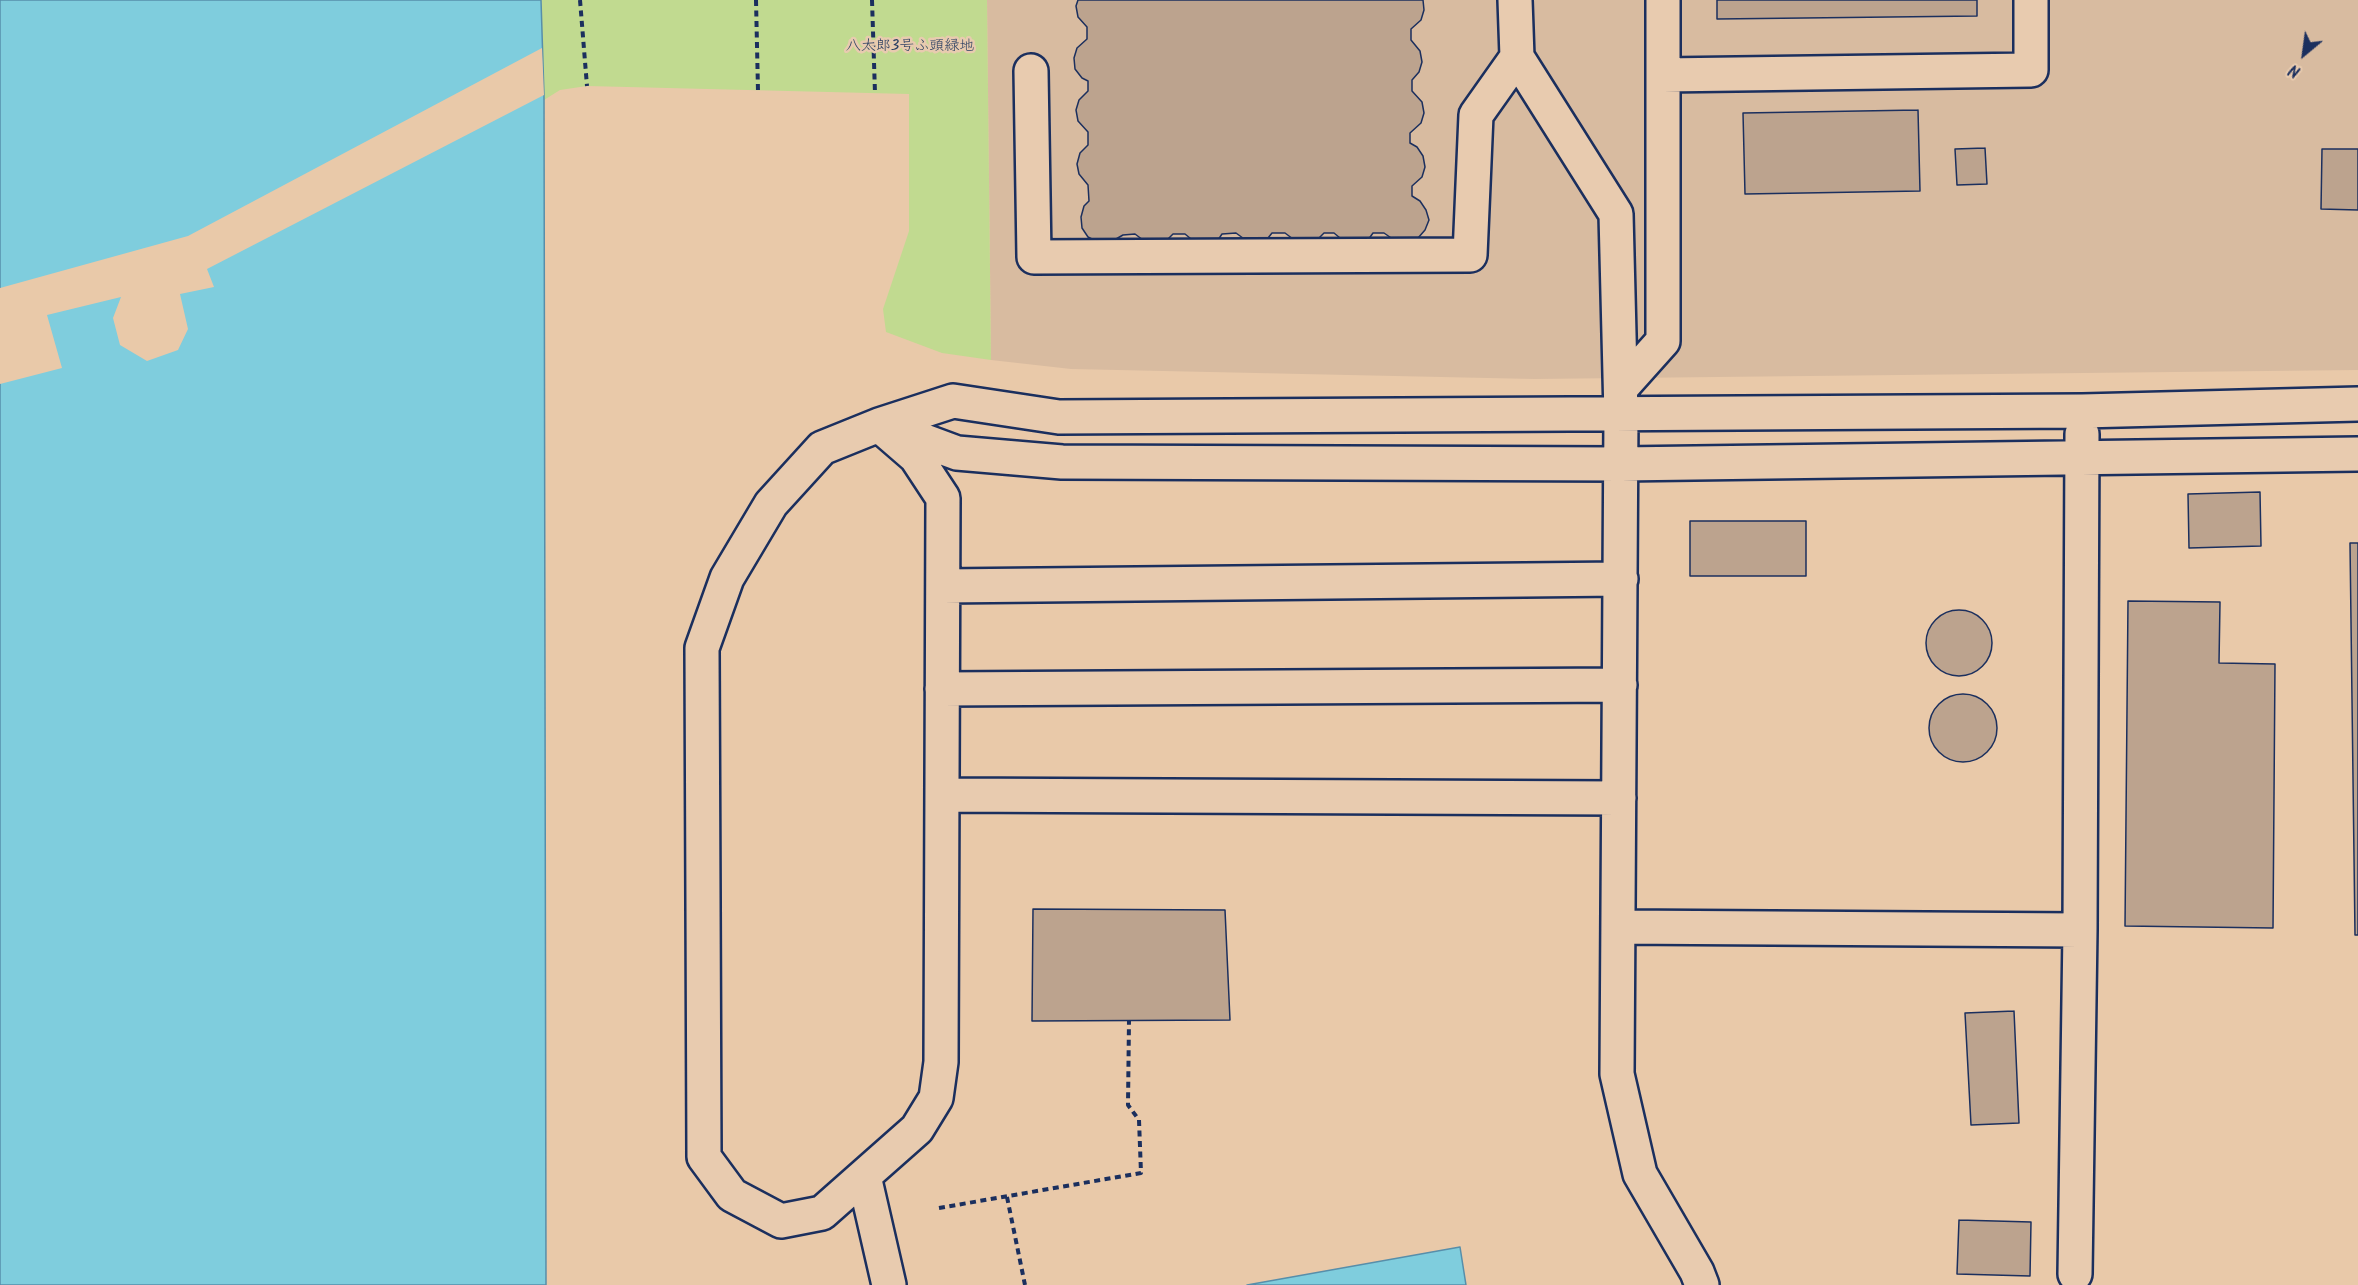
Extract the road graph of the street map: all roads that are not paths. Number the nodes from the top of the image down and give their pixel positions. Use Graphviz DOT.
graph roads {
  1 [pos="1515,0"];
  2 [pos="1663,0"];
  3 [pos="2031,0"];
  4 [pos="1517,57"];
  5 [pos="1031,71"];
  6 [pos="1663,75"];
  7 [pos="1621,401"];
  8 [pos="2358,405"];
  9 [pos="2082,411"];
  10 [pos="879,424"];
  11 [pos="2358,454"];
  12 [pos="2082,457"];
  13 [pos="1621,477"];
  14 [pos="1621,579"];
  15 [pos="943,586"];
  16 [pos="1620,686"];
  17 [pos="942,689"];
  18 [pos="942,795"];
  19 [pos="1619,798"];
  20 [pos="1618,927"];
  21 [pos="2080,930"];
  22 [pos="864,1176"];
  23 [pos="2075,1274"];
  24 [pos="889,1285"];
  25 [pos="1702,1285"];
  1 -- 4 [label="street"];
  2 -- 6 [label="street"];
  3 -- 6 [label="street"];
  4 -- 5 [label="street"];
  4 -- 7 [label="street"];
  6 -- 7 [label="street"];
  7 -- 9 [label="street"];
  7 -- 10 [label="street"];
  7 -- 13 [label="street"];
  8 -- 9 [label="street"];
  9 -- 12 [label="street"];
  10 -- 13 [label="street"];
  10 -- 15 [label="street"];
  10 -- 22 [label="street"];
  11 -- 12 [label="street"];
  12 -- 13 [label="street"];
  12 -- 21 [label="street"];
  13 -- 14 [label="street"];
  14 -- 15 [label="street"];
  14 -- 16 [label="street"];
  15 -- 17 [label="street"];
  16 -- 17 [label="street"];
  16 -- 19 [label="street"];
  17 -- 18 [label="street"];
  18 -- 19 [label="street"];
  18 -- 22 [label="street"];
  19 -- 20 [label="street"];
  20 -- 21 [label="street"];
  20 -- 25 [label="street"];
  21 -- 23 [label="street"];
  22 -- 24 [label="street"];
}
